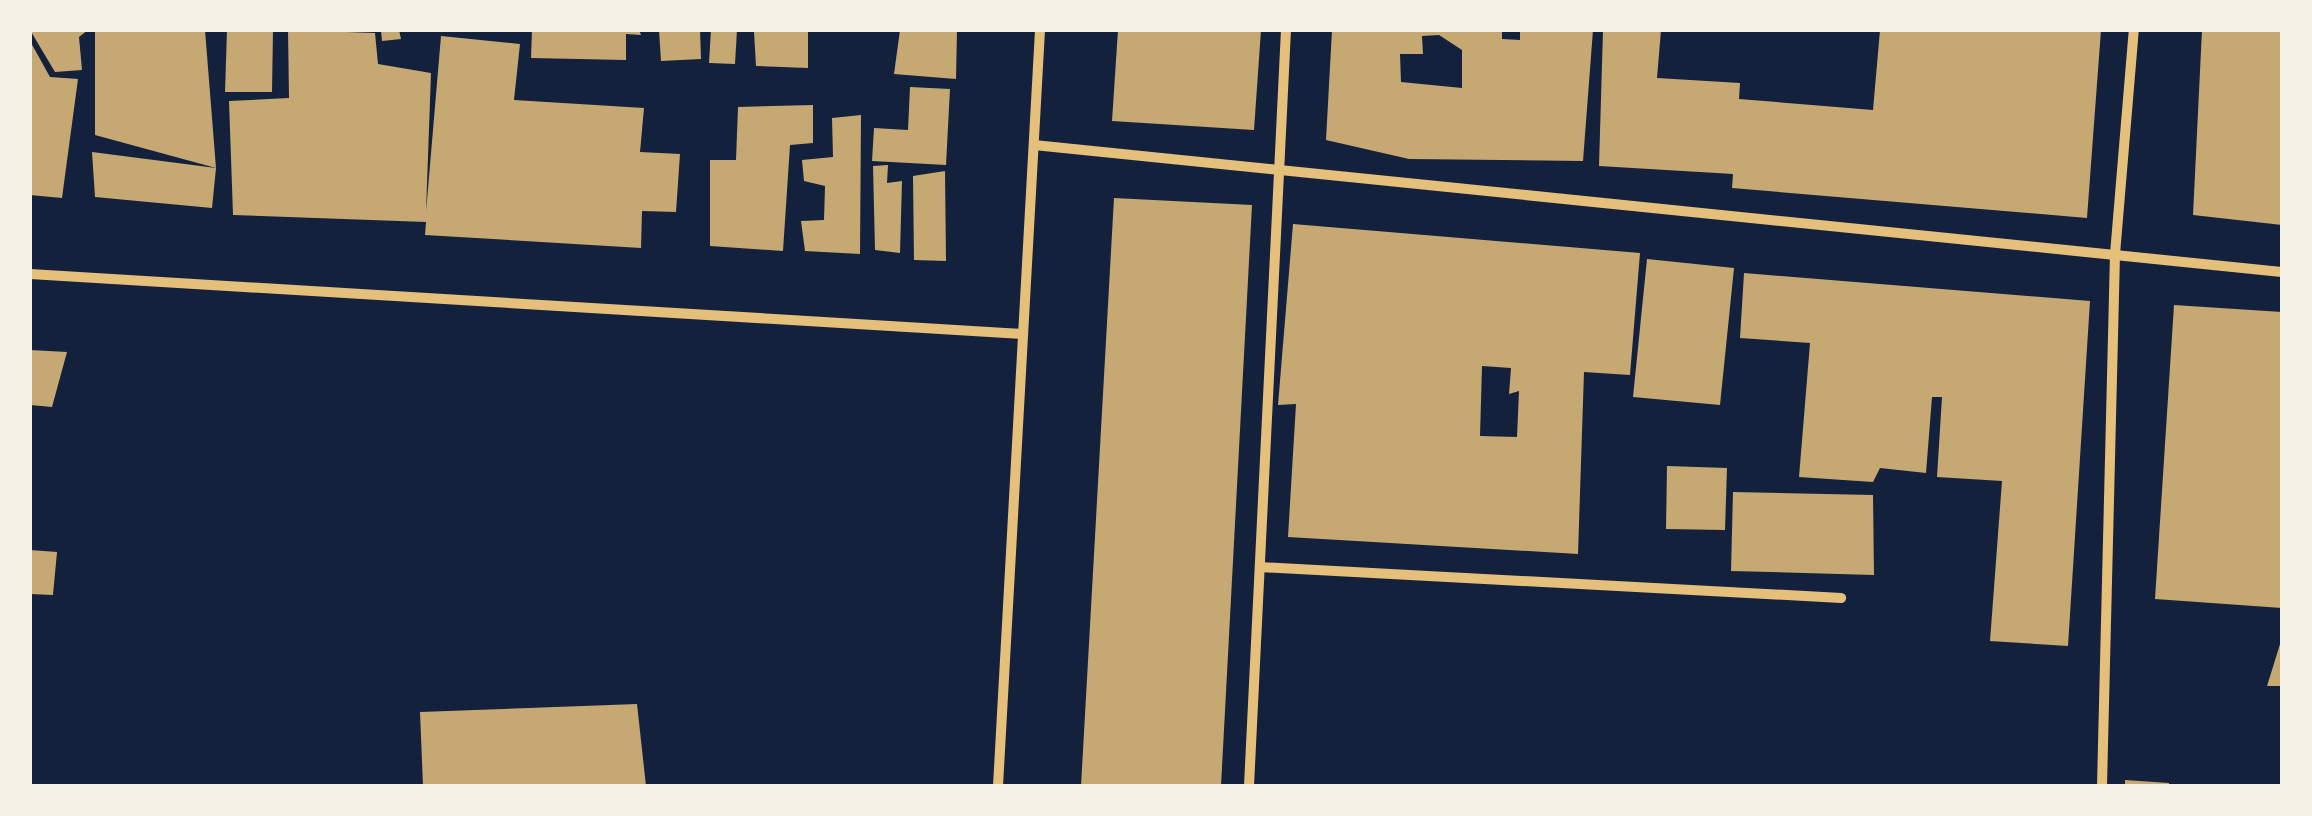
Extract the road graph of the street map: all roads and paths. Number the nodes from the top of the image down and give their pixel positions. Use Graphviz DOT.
graph roads {
  1 [pos="1040,30"];
  2 [pos="1286,30"];
  3 [pos="2134,30"];
  4 [pos="1034,145"];
  5 [pos="1279,168"];
  6 [pos="2115,254"];
  7 [pos="2282,272"];
  8 [pos="30,274"];
  9 [pos="1023,334"];
  10 [pos="1260,568"];
  11 [pos="1841,598"];
  12 [pos="998,786"];
  13 [pos="1248,786"];
  14 [pos="2102,786"];
  1 -- 4 [label="street"];
  2 -- 5 [label="street"];
  3 -- 6 [label="street"];
  4 -- 5 [label="street"];
  4 -- 9 [label="street"];
  5 -- 6 [label="street"];
  5 -- 10 [label="street"];
  6 -- 7 [label="street"];
  6 -- 14 [label="street"];
  8 -- 9 [label="street"];
  9 -- 12 [label="street"];
  10 -- 11 [label="street"];
  10 -- 13 [label="street"];
}
